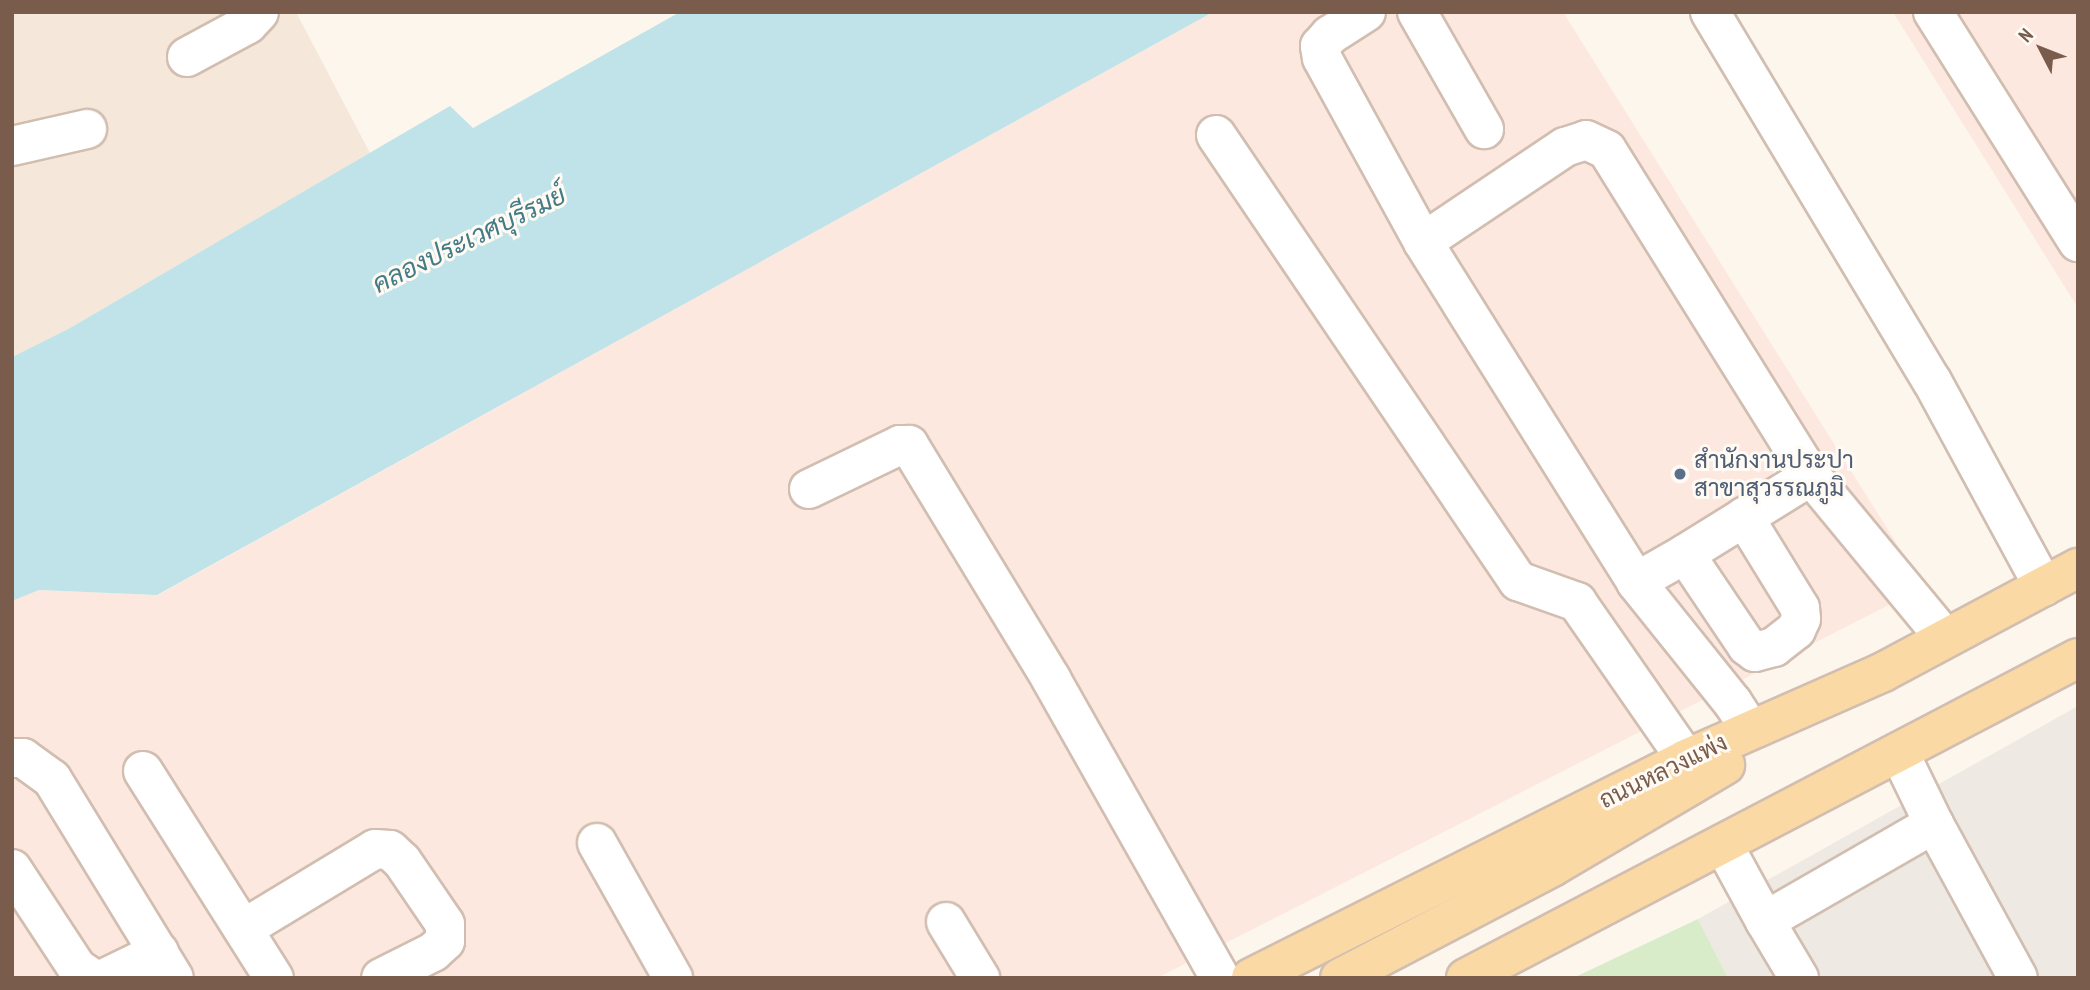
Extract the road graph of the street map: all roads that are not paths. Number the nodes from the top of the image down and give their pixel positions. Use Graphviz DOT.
graph roads {
  1 [pos="259,12"];
  2 [pos="1366,12"];
  3 [pos="1417,12"];
  4 [pos="1710,12"];
  5 [pos="1933,12"];
  6 [pos="187,57"];
  7 [pos="87,129"];
  8 [pos="1484,129"];
  9 [pos="1216,135"];
  10 [pos="12,146"];
  11 [pos="1423,242"];
  12 [pos="2078,242"];
  13 [pos="1811,476"];
  14 [pos="809,489"];
  15 [pos="1744,517"];
  16 [pos="1685,554"];
  17 [pos="2078,568"];
  18 [pos="1636,582"];
  19 [pos="2044,587"];
  20 [pos="1945,638"];
  21 [pos="2078,658"];
  22 [pos="1883,672"];
  23 [pos="1750,729"];
  24 [pos="1899,752"];
  25 [pos="12,758"];
  26 [pos="1686,759"];
  27 [pos="143,771"];
  28 [pos="1934,824"];
  29 [pos="597,843"];
  30 [pos="1724,846"];
  31 [pos="12,869"];
  32 [pos="1765,921"];
  33 [pos="946,922"];
  34 [pos="243,929"];
  35 [pos="167,965"];
  36 [pos="392,975"];
  37 [pos="92,978"];
  38 [pos="104,978"];
  39 [pos="274,978"];
  40 [pos="673,978"];
  41 [pos="979,978"];
  42 [pos="1220,978"];
  43 [pos="1251,978"];
  44 [pos="1340,978"];
  45 [pos="1466,978"];
  46 [pos="1799,978"];
  47 [pos="2018,978"];
  1 -- 6 [label="street"];
  2 -- 11 [label="street"];
  3 -- 8 [label="street"];
  4 -- 19 [label="street"];
  5 -- 12 [label="street"];
  7 -- 10 [label="street"];
  9 -- 26 [label="street"];
  11 -- 13 [label="street"];
  11 -- 18 [label="street"];
  13 -- 15 [label="street"];
  13 -- 20 [label="street"];
  14 -- 42 [label="street"];
  15 -- 16 [label="street"];
  15 -- 16 [label="street"];
  16 -- 18 [label="street"];
  17 -- 19 [label="main road, ถนนหลวงแพ่ง"];
  18 -- 23 [label="street"];
  19 -- 20 [label="main road, ถนนหลวงแพ่ง"];
  20 -- 22 [label="main road, ถนนหลวงแพ่ง"];
  21 -- 24 [label="main road"];
  22 -- 23 [label="main road, ถนนหลวงแพ่ง"];
  22 -- 44 [label="main road"];
  23 -- 26 [label="main road, ถนนหลวงแพ่ง"];
  24 -- 28 [label="street"];
  24 -- 30 [label="main road"];
  25 -- 35 [label="street"];
  26 -- 43 [label="main road, ถนนหลวงแพ่ง"];
  27 -- 34 [label="street"];
  28 -- 32 [label="street"];
  28 -- 47 [label="street"];
  29 -- 40 [label="street"];
  30 -- 32 [label="street"];
  30 -- 45 [label="main road"];
  31 -- 37 [label="street"];
  32 -- 46 [label="street"];
  33 -- 41 [label="street"];
  34 -- 36 [label="street"];
  34 -- 39 [label="street"];
  35 -- 38 [label="street"];
}
